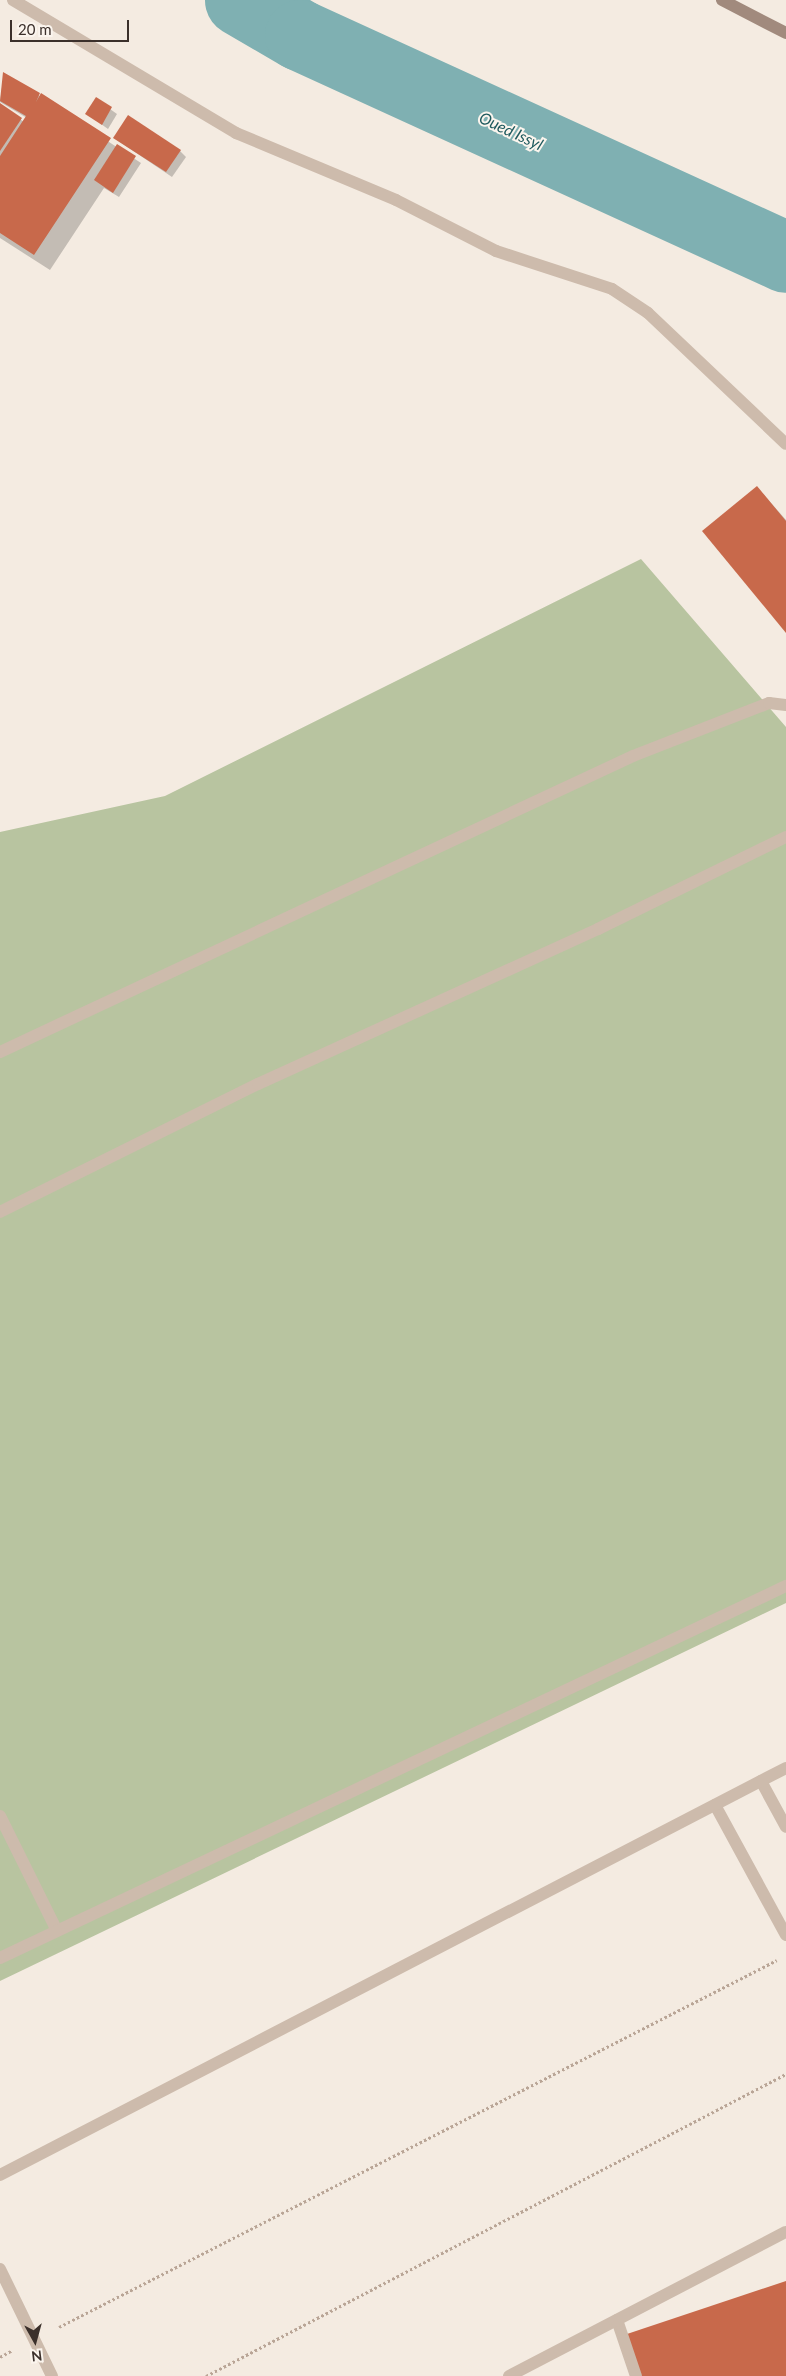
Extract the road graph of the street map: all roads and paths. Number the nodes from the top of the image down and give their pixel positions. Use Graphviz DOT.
graph roads {
  1 [pos="14,0"];
  2 [pos="722,0"];
  3 [pos="786,33"];
  4 [pos="786,444"];
  5 [pos="786,705"];
  6 [pos="786,837"];
  7 [pos="0,1052"];
  8 [pos="0,1212"];
  9 [pos="786,1586"];
  10 [pos="786,1768"];
  11 [pos="761,1781"];
  12 [pos="715,1805"];
  13 [pos="0,1816"];
  14 [pos="786,1827"];
  15 [pos="57,1931"];
  16 [pos="786,1935"];
  17 [pos="786,1956"];
  18 [pos="0,1958"];
  19 [pos="786,2074"];
  20 [pos="0,2175"];
  21 [pos="786,2232"];
  22 [pos="0,2269"];
  23 [pos="618,2320"];
  24 [pos="36,2339"];
  25 [pos="0,2357"];
  26 [pos="52,2376"];
  27 [pos="206,2376"];
  28 [pos="509,2376"];
  29 [pos="636,2376"];
  1 -- 4 [label="street"];
  2 -- 3 [label="main road"];
  5 -- 7 [label="street"];
  6 -- 8 [label="street"];
  9 -- 15 [label="street"];
  10 -- 11 [label="street"];
  11 -- 12 [label="street"];
  11 -- 14 [label="street"];
  12 -- 16 [label="street"];
  12 -- 20 [label="street"];
  13 -- 15 [label="street"];
  15 -- 18 [label="street"];
  17 -- 24 [label="path"];
  19 -- 27 [label="path"];
  21 -- 23 [label="street"];
  22 -- 24 [label="street"];
  23 -- 28 [label="street"];
  23 -- 29 [label="street"];
  24 -- 25 [label="path"];
  24 -- 26 [label="street"];
}
